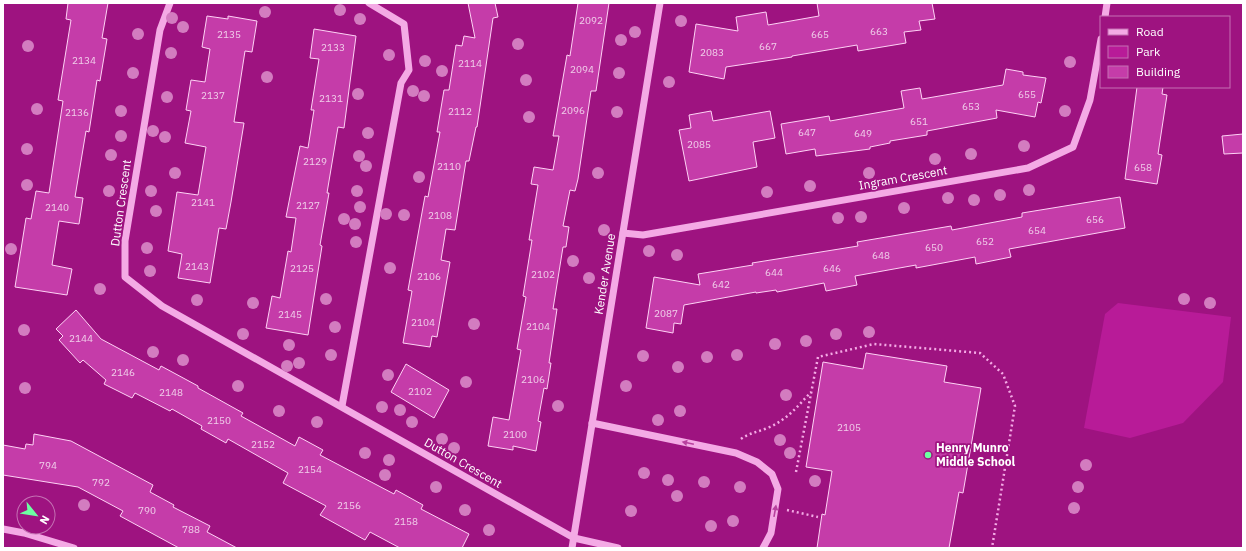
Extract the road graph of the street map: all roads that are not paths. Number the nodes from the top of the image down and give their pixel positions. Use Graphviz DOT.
graph roads {
  1 [pos="170,3"];
  2 [pos="369,3"];
  3 [pos="660,3"];
  4 [pos="1108,3"];
  5 [pos="1105,16"];
  6 [pos="1100,45"];
  7 [pos="623,234"];
  8 [pos="342,406"];
  9 [pos="592,423"];
  10 [pos="3,529"];
  11 [pos="574,538"];
  12 [pos="74,548"];
  13 [pos="572,548"];
  14 [pos="618,548"];
  15 [pos="763,548"];
  1 -- 8 [label="street, Dutton Crescent"];
  2 -- 8 [label="street"];
  3 -- 7 [label="street, Kender Avenue"];
  4 -- 5 [label="street"];
  6 -- 7 [label="street, Ingram Crescent"];
  7 -- 9 [label="street, Kender Avenue"];
  8 -- 11 [label="street, Dutton Crescent"];
  9 -- 11 [label="street, Kender Avenue"];
  15 -- 9 [label="street, one-way"];
  10 -- 12 [label="street"];
  11 -- 13 [label="street, Kender Avenue"];
  11 -- 14 [label="street, Dutton Crescent"];
}
